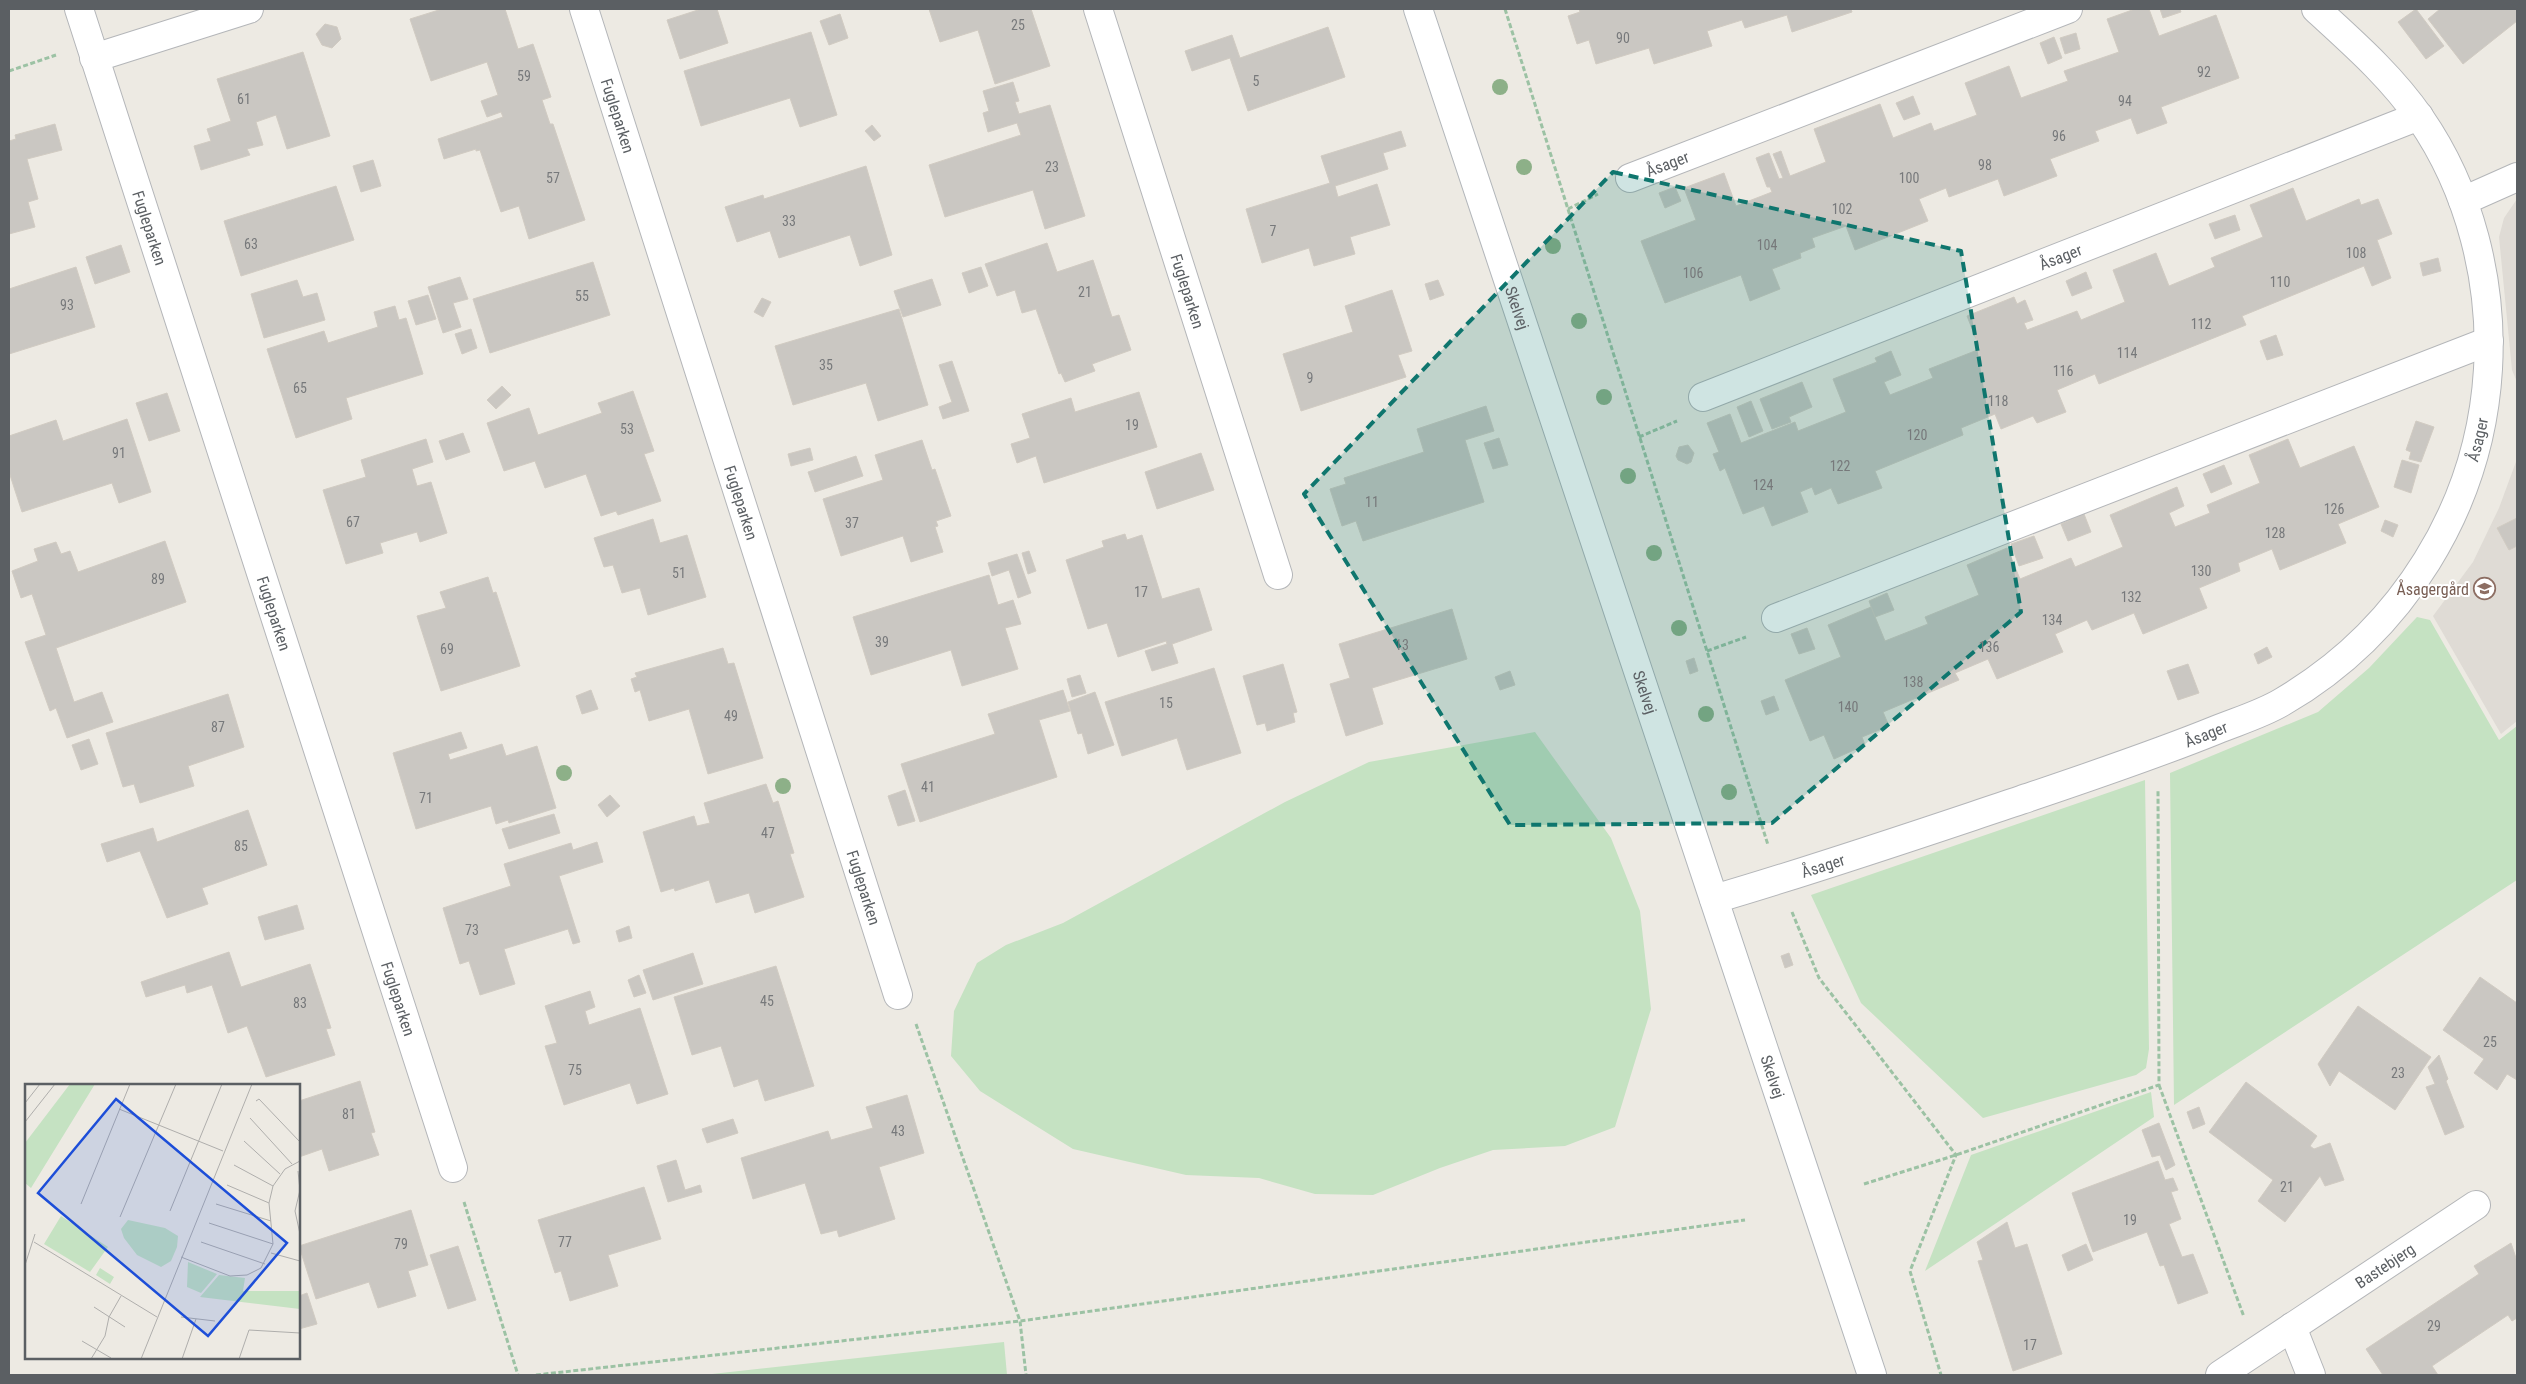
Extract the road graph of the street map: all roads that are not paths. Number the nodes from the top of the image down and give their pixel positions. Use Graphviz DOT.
graph roads {
  1 [pos="80,9"];
  2 [pos="249,9"];
  3 [pos="584,9"];
  4 [pos="1098,9"];
  5 [pos="1418,9"];
  6 [pos="2068,9"];
  7 [pos="2316,9"];
  8 [pos="92,50"];
  9 [pos="2419,116"];
  10 [pos="2517,177"];
  11 [pos="1630,178"];
  12 [pos="2463,201"];
  13 [pos="2490,341"];
  14 [pos="1703,398"];
  15 [pos="1278,575"];
  16 [pos="1776,618"];
  17 [pos="1714,898"];
  18 [pos="898,995"];
  19 [pos="453,1168"];
  20 [pos="2476,1205"];
  21 [pos="2292,1327"];
  22 [pos="1872,1375"];
  23 [pos="2220,1375"];
  24 [pos="2311,1375"];
  1 -- 8 [label="street, Fugleparken"];
  2 -- 8 [label="street"];
  3 -- 18 [label="street, Fugleparken"];
  4 -- 15 [label="street, Fugleparken"];
  5 -- 17 [label="street, Skelvej"];
  6 -- 11 [label="street, Åsager"];
  7 -- 9 [label="street, Åsager"];
  8 -- 19 [label="street, Fugleparken"];
  9 -- 12 [label="street, Åsager"];
  9 -- 14 [label="street, Åsager"];
  10 -- 12 [label="street"];
  12 -- 13 [label="street, Åsager"];
  13 -- 16 [label="street"];
  13 -- 17 [label="street, Åsager"];
  17 -- 22 [label="street, Skelvej"];
  20 -- 21 [label="street, Bastebjerg"];
  21 -- 23 [label="street, Bastebjerg"];
  21 -- 24 [label="street"];
}
